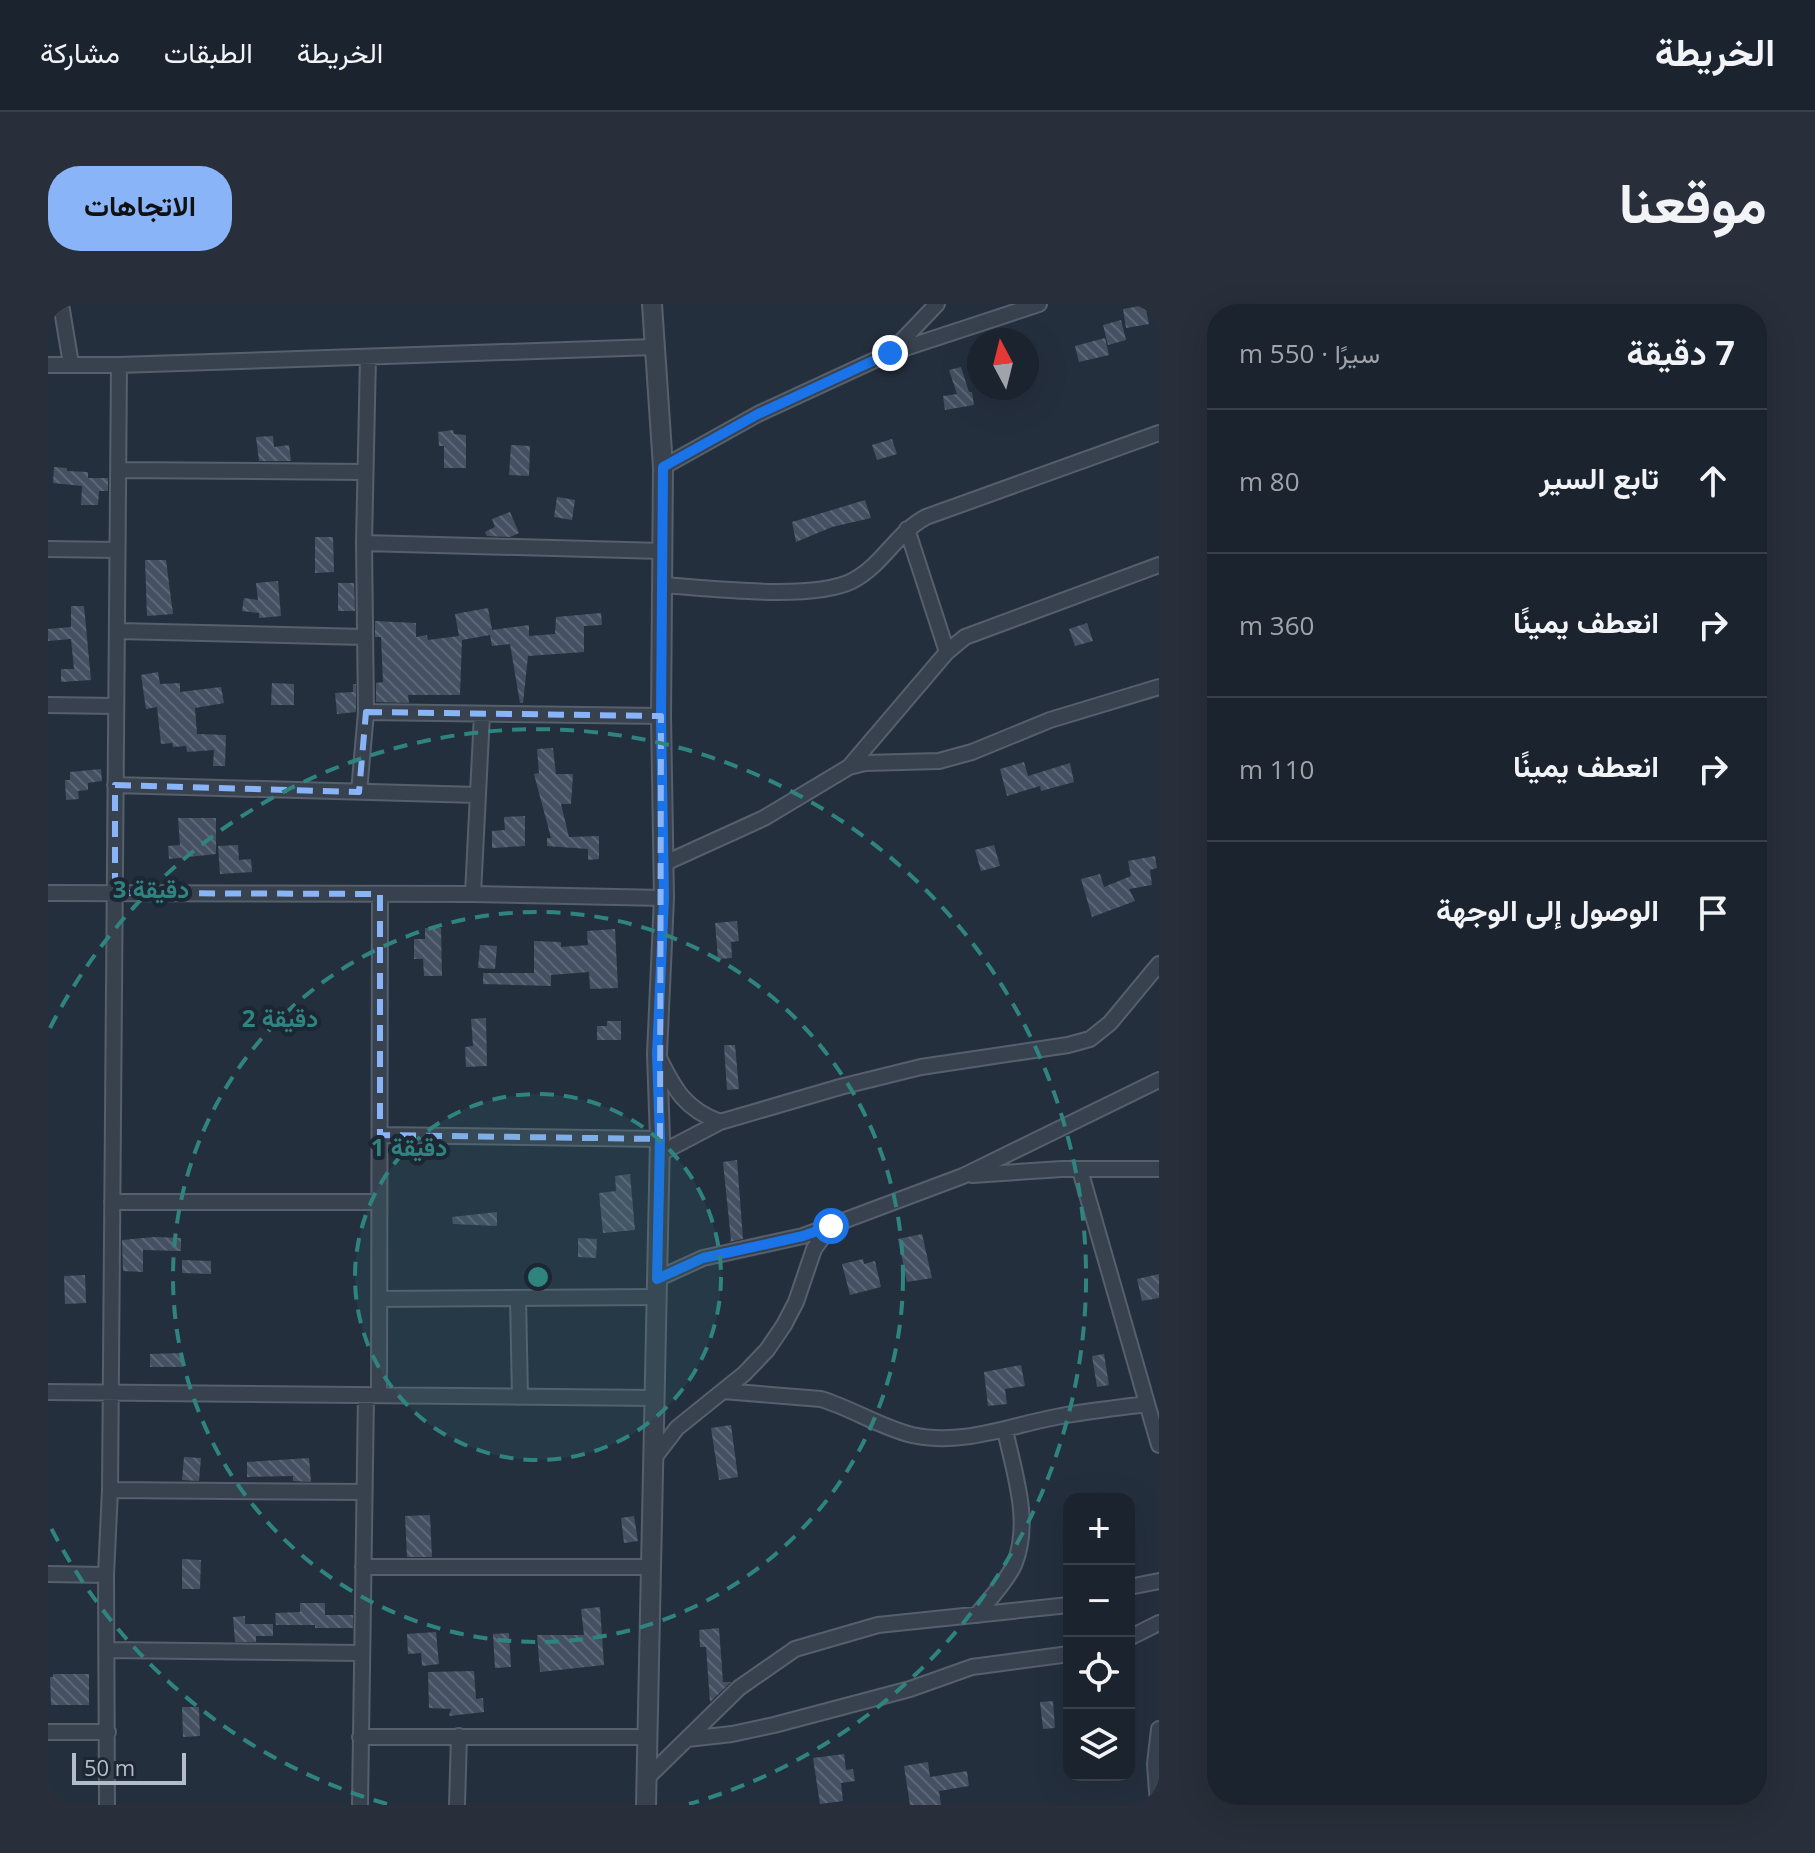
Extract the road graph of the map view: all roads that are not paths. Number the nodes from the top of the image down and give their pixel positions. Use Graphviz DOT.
graph roads {
  1 [pos="61,304"];
  2 [pos="652,304"];
  3 [pos="937,304"];
  4 [pos="1039,304"];
  5 [pos="654,347"];
  6 [pos="890,353"];
  7 [pos="368,357"];
  8 [pos="71,364"];
  9 [pos="48,365"];
  10 [pos="119,365"];
  11 [pos="1159,433"];
  12 [pos="663,467"];
  13 [pos="118,470"];
  14 [pos="365,472"];
  15 [pos="907,529"];
  16 [pos="364,543"];
  17 [pos="48,549"];
  18 [pos="117,550"];
  19 [pos="662,551"];
  20 [pos="1159,565"];
  21 [pos="662,585"];
  22 [pos="118,631"];
  23 [pos="364,637"];
  24 [pos="947,652"];
  25 [pos="1159,687"];
  26 [pos="48,705"];
  27 [pos="116,706"];
  28 [pos="366,712"];
  29 [pos="482,714"];
  30 [pos="661,716"];
  31 [pos="849,767"];
  32 [pos="115,785"];
  33 [pos="359,792"];
  34 [pos="478,795"];
  35 [pos="663,864"];
  36 [pos="48,893"];
  37 [pos="115,893"];
  38 [pos="380,894"];
  39 [pos="473,894"];
  40 [pos="664,898"];
  41 [pos="1159,964"];
  42 [pos="657,1054"];
  43 [pos="1159,1080"];
  44 [pos="720,1122"];
  45 [pos="380,1135"];
  46 [pos="660,1147"];
  47 [pos="1159,1169"];
  48 [pos="1080,1170"];
  49 [pos="963,1176"];
  50 [pos="112,1202"];
  51 [pos="379,1202"];
  52 [pos="831,1226"];
  53 [pos="657,1288"];
  54 [pos="518,1298"];
  55 [pos="379,1299"];
  56 [pos="723,1391"];
  57 [pos="48,1392"];
  58 [pos="110,1392"];
  59 [pos="372,1395"];
  60 [pos="520,1397"];
  61 [pos="655,1398"];
  62 [pos="1147,1404"];
  63 [pos="1005,1430"];
  64 [pos="1159,1445"];
  65 [pos="654,1458"];
  66 [pos="110,1490"];
  67 [pos="364,1492"];
  68 [pos="363,1567"];
  69 [pos="652,1567"];
  70 [pos="48,1574"];
  71 [pos="106,1575"];
  72 [pos="1159,1581"];
  73 [pos="1135,1586"];
  74 [pos="1063,1606"];
  75 [pos="977,1615"];
  76 [pos="1159,1623"];
  77 [pos="1131,1637"];
  78 [pos="108,1650"];
  79 [pos="361,1653"];
  80 [pos="1063,1655"];
  81 [pos="1159,1729"];
  82 [pos="48,1732"];
  83 [pos="108,1732"];
  84 [pos="459,1736"];
  85 [pos="360,1737"];
  86 [pos="646,1737"];
  87 [pos="687,1739"];
  88 [pos="647,1778"];
  89 [pos="107,1805"];
  90 [pos="360,1805"];
  91 [pos="457,1805"];
  92 [pos="646,1805"];
  93 [pos="1158,1805"];
  1 -- 8 [label="street"];
  2 -- 5 [label="street"];
  3 -- 6 [label="street"];
  4 -- 6 [label="street"];
  5 -- 7 [label="street"];
  5 -- 12 [label="street"];
  6 -- 12 [label="street"];
  7 -- 10 [label="street"];
  7 -- 14 [label="street"];
  8 -- 9 [label="street"];
  8 -- 10 [label="street"];
  10 -- 13 [label="street"];
  11 -- 15 [label="street"];
  12 -- 19 [label="street"];
  13 -- 14 [label="street"];
  13 -- 18 [label="street"];
  14 -- 16 [label="street"];
  15 -- 21 [label="street"];
  15 -- 24 [label="street"];
  16 -- 19 [label="street"];
  16 -- 23 [label="street"];
  17 -- 18 [label="street"];
  18 -- 22 [label="street"];
  19 -- 21 [label="street"];
  20 -- 24 [label="street"];
  21 -- 30 [label="street"];
  22 -- 23 [label="street"];
  22 -- 27 [label="street"];
  23 -- 28 [label="street"];
  24 -- 31 [label="street"];
  25 -- 31 [label="street"];
  26 -- 27 [label="street"];
  27 -- 32 [label="street"];
  28 -- 29 [label="street"];
  28 -- 33 [label="street"];
  29 -- 30 [label="street"];
  29 -- 34 [label="street"];
  30 -- 35 [label="street"];
  31 -- 35 [label="street"];
  32 -- 33 [label="street"];
  32 -- 37 [label="street"];
  33 -- 34 [label="street"];
  34 -- 39 [label="street"];
  35 -- 40 [label="street"];
  36 -- 37 [label="street"];
  37 -- 38 [label="street"];
  37 -- 50 [label="street"];
  38 -- 39 [label="street"];
  38 -- 45 [label="street"];
  39 -- 40 [label="street"];
  40 -- 42 [label="street"];
  41 -- 44 [label="street"];
  42 -- 44 [label="street"];
  42 -- 46 [label="street"];
  43 -- 49 [label="street"];
  44 -- 46 [label="street"];
  45 -- 46 [label="street"];
  45 -- 51 [label="street"];
  46 -- 53 [label="street"];
  47 -- 48 [label="street"];
  48 -- 49 [label="street"];
  48 -- 62 [label="street"];
  49 -- 52 [label="street"];
  50 -- 51 [label="street"];
  50 -- 58 [label="street"];
  51 -- 55 [label="street"];
  52 -- 53 [label="street"];
  52 -- 56 [label="street"];
  53 -- 54 [label="street"];
  53 -- 61 [label="street"];
  54 -- 55 [label="street"];
  54 -- 60 [label="street"];
  55 -- 59 [label="street"];
  56 -- 63 [label="street"];
  56 -- 65 [label="street"];
  57 -- 58 [label="street"];
  58 -- 59 [label="street"];
  58 -- 66 [label="street"];
  59 -- 60 [label="street"];
  59 -- 67 [label="street"];
  60 -- 61 [label="street"];
  61 -- 65 [label="street"];
  62 -- 63 [label="street"];
  62 -- 64 [label="street"];
  63 -- 75 [label="street"];
  65 -- 69 [label="street"];
  66 -- 67 [label="street"];
  66 -- 71 [label="street"];
  67 -- 68 [label="street"];
  68 -- 69 [label="street"];
  68 -- 79 [label="street"];
  69 -- 86 [label="street"];
  70 -- 71 [label="street"];
  71 -- 78 [label="street"];
  72 -- 73 [label="street"];
  74 -- 75 [label="street"];
  75 -- 87 [label="street"];
  76 -- 77 [label="street"];
  78 -- 79 [label="street"];
  78 -- 83 [label="street"];
  79 -- 85 [label="street"];
  80 -- 87 [label="street"];
  81 -- 93 [label="street"];
  82 -- 83 [label="street"];
  83 -- 89 [label="street"];
  84 -- 85 [label="street"];
  84 -- 86 [label="street"];
  84 -- 91 [label="street"];
  85 -- 90 [label="street"];
  86 -- 88 [label="street"];
  87 -- 88 [label="street"];
  88 -- 92 [label="street"];
}
